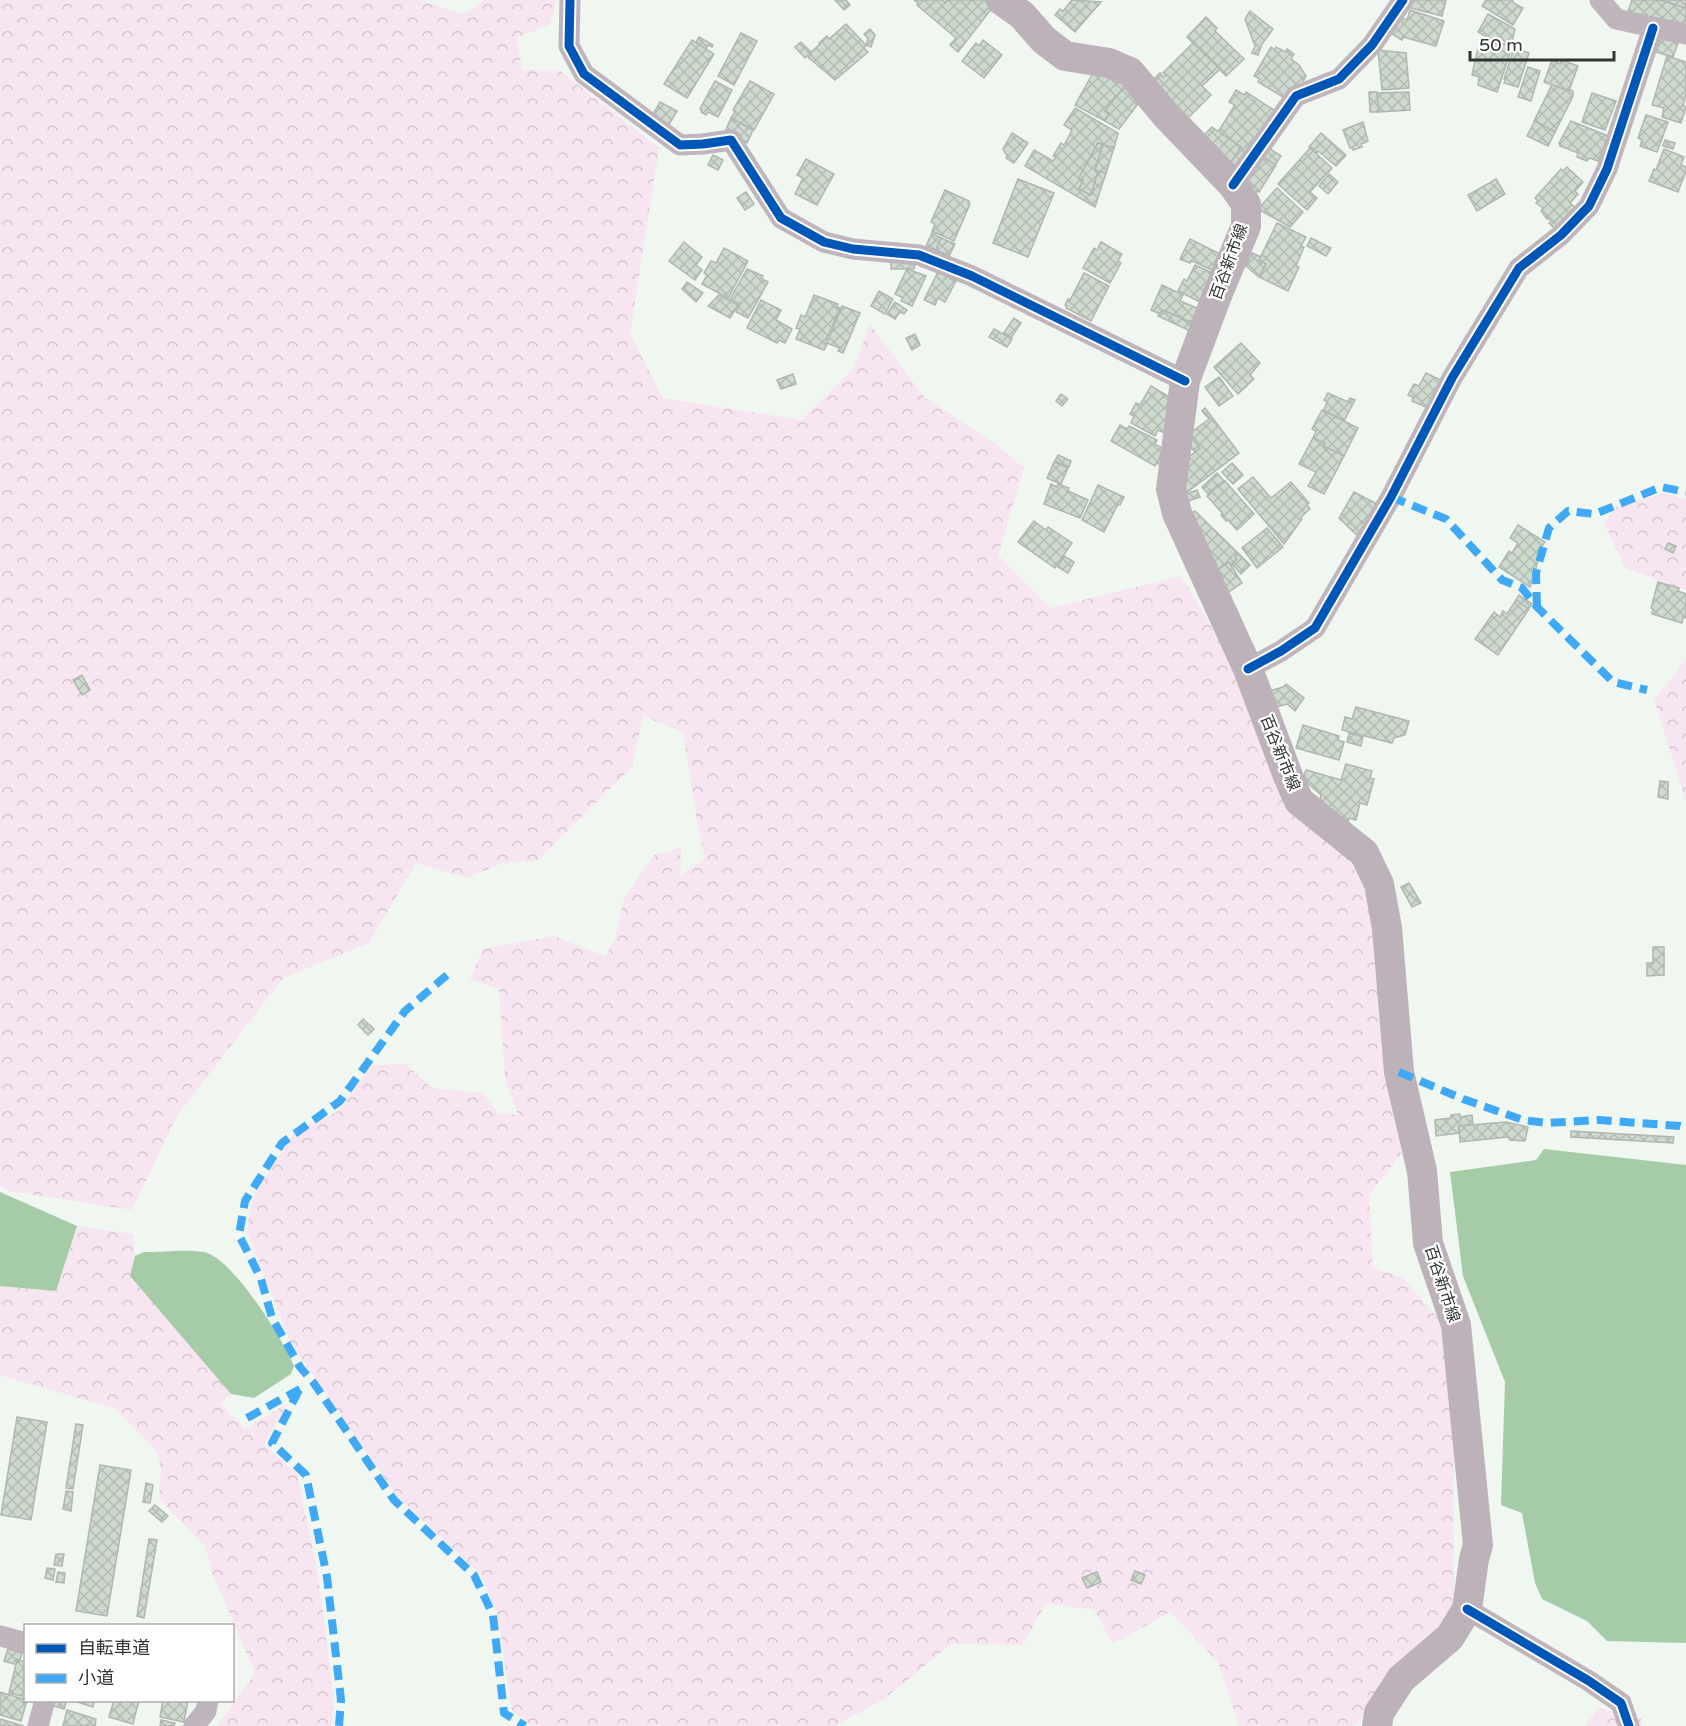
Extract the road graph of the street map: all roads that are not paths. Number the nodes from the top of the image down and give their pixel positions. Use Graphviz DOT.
graph roads {
  1 [pos="570,0"];
  2 [pos="1001,0"];
  3 [pos="1403,0"];
  4 [pos="1600,0"];
  5 [pos="1653,28"];
  6 [pos="1686,34"];
  7 [pos="1233,185"];
  8 [pos="1185,381"];
  9 [pos="1248,669"];
  10 [pos="1467,1609"];
  11 [pos="0,1636"];
  12 [pos="24,1642"];
  13 [pos="45,1702"];
  14 [pos="208,1702"];
  15 [pos="38,1726"];
  16 [pos="194,1726"];
  17 [pos="1377,1726"];
  18 [pos="1629,1726"];
  1 -- 8 [label="street"];
  2 -- 7 [label="main road, 百谷新市線"];
  3 -- 7 [label="street"];
  4 -- 5 [label="street"];
  5 -- 6 [label="street"];
  5 -- 9 [label="street"];
  7 -- 8 [label="main road, 百谷新市線"];
  8 -- 9 [label="main road, 百谷新市線"];
  9 -- 10 [label="main road, 百谷新市線"];
  10 -- 17 [label="main road, 百谷新市線"];
  10 -- 18 [label="street"];
  11 -- 12 [label="street"];
  13 -- 15 [label="street"];
  14 -- 16 [label="street"];
}
